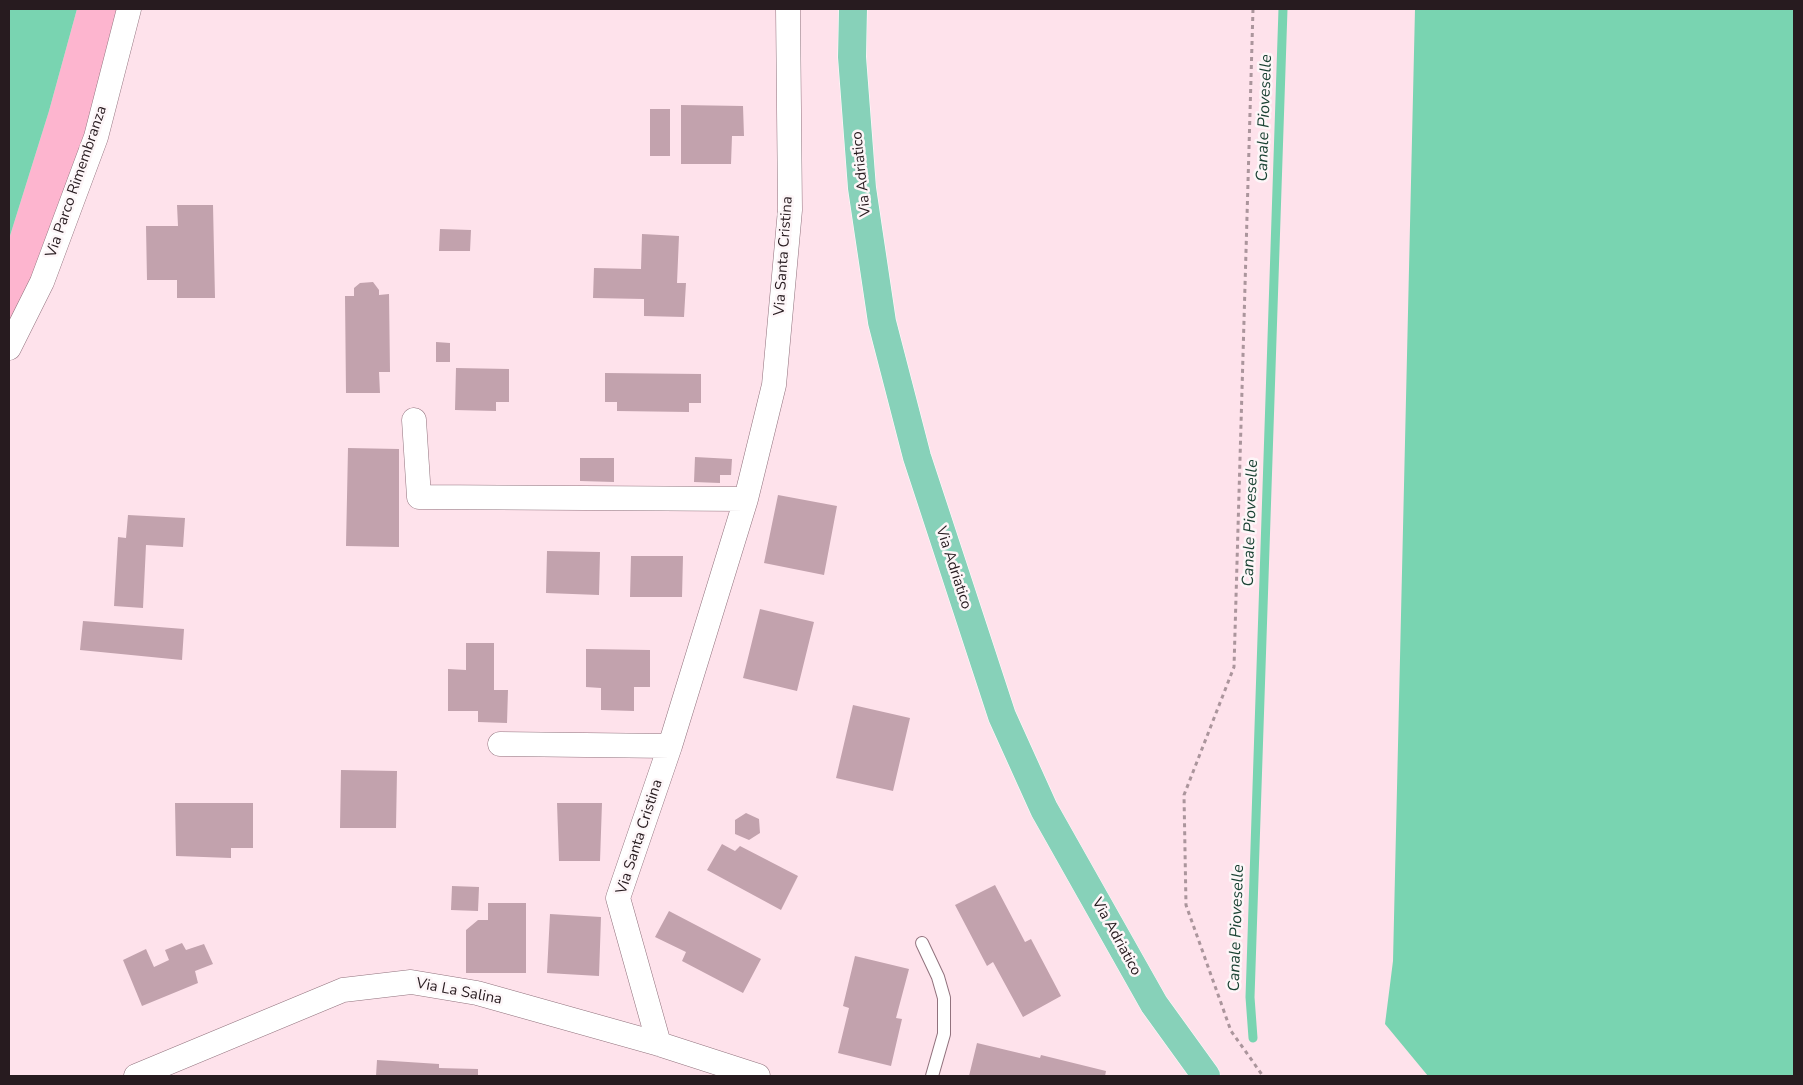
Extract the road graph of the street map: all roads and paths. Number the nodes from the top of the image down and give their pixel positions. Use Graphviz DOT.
graph roads {
  1 [pos="129,9"];
  2 [pos="788,9"];
  3 [pos="853,9"];
  4 [pos="1252,9"];
  5 [pos="9,348"];
  6 [pos="414,420"];
  7 [pos="746,499"];
  8 [pos="500,744"];
  9 [pos="670,746"];
  10 [pos="922,943"];
  11 [pos="659,1044"];
  12 [pos="136,1076"];
  13 [pos="758,1076"];
  14 [pos="932,1076"];
  15 [pos="1206,1076"];
  16 [pos="1263,1076"];
  1 -- 5 [label="street, Via Parco Rimembranza"];
  2 -- 7 [label="street, Via Santa Cristina"];
  3 -- 15 [label="main road, Via Adriatico"];
  4 -- 16 [label="path"];
  6 -- 7 [label="street"];
  7 -- 9 [label="street, Via Santa Cristina"];
  8 -- 9 [label="street"];
  9 -- 11 [label="street, Via Santa Cristina"];
  10 -- 14 [label="lane"];
  11 -- 12 [label="street, Via La Salina"];
  11 -- 13 [label="street, Via La Salina"];
}
